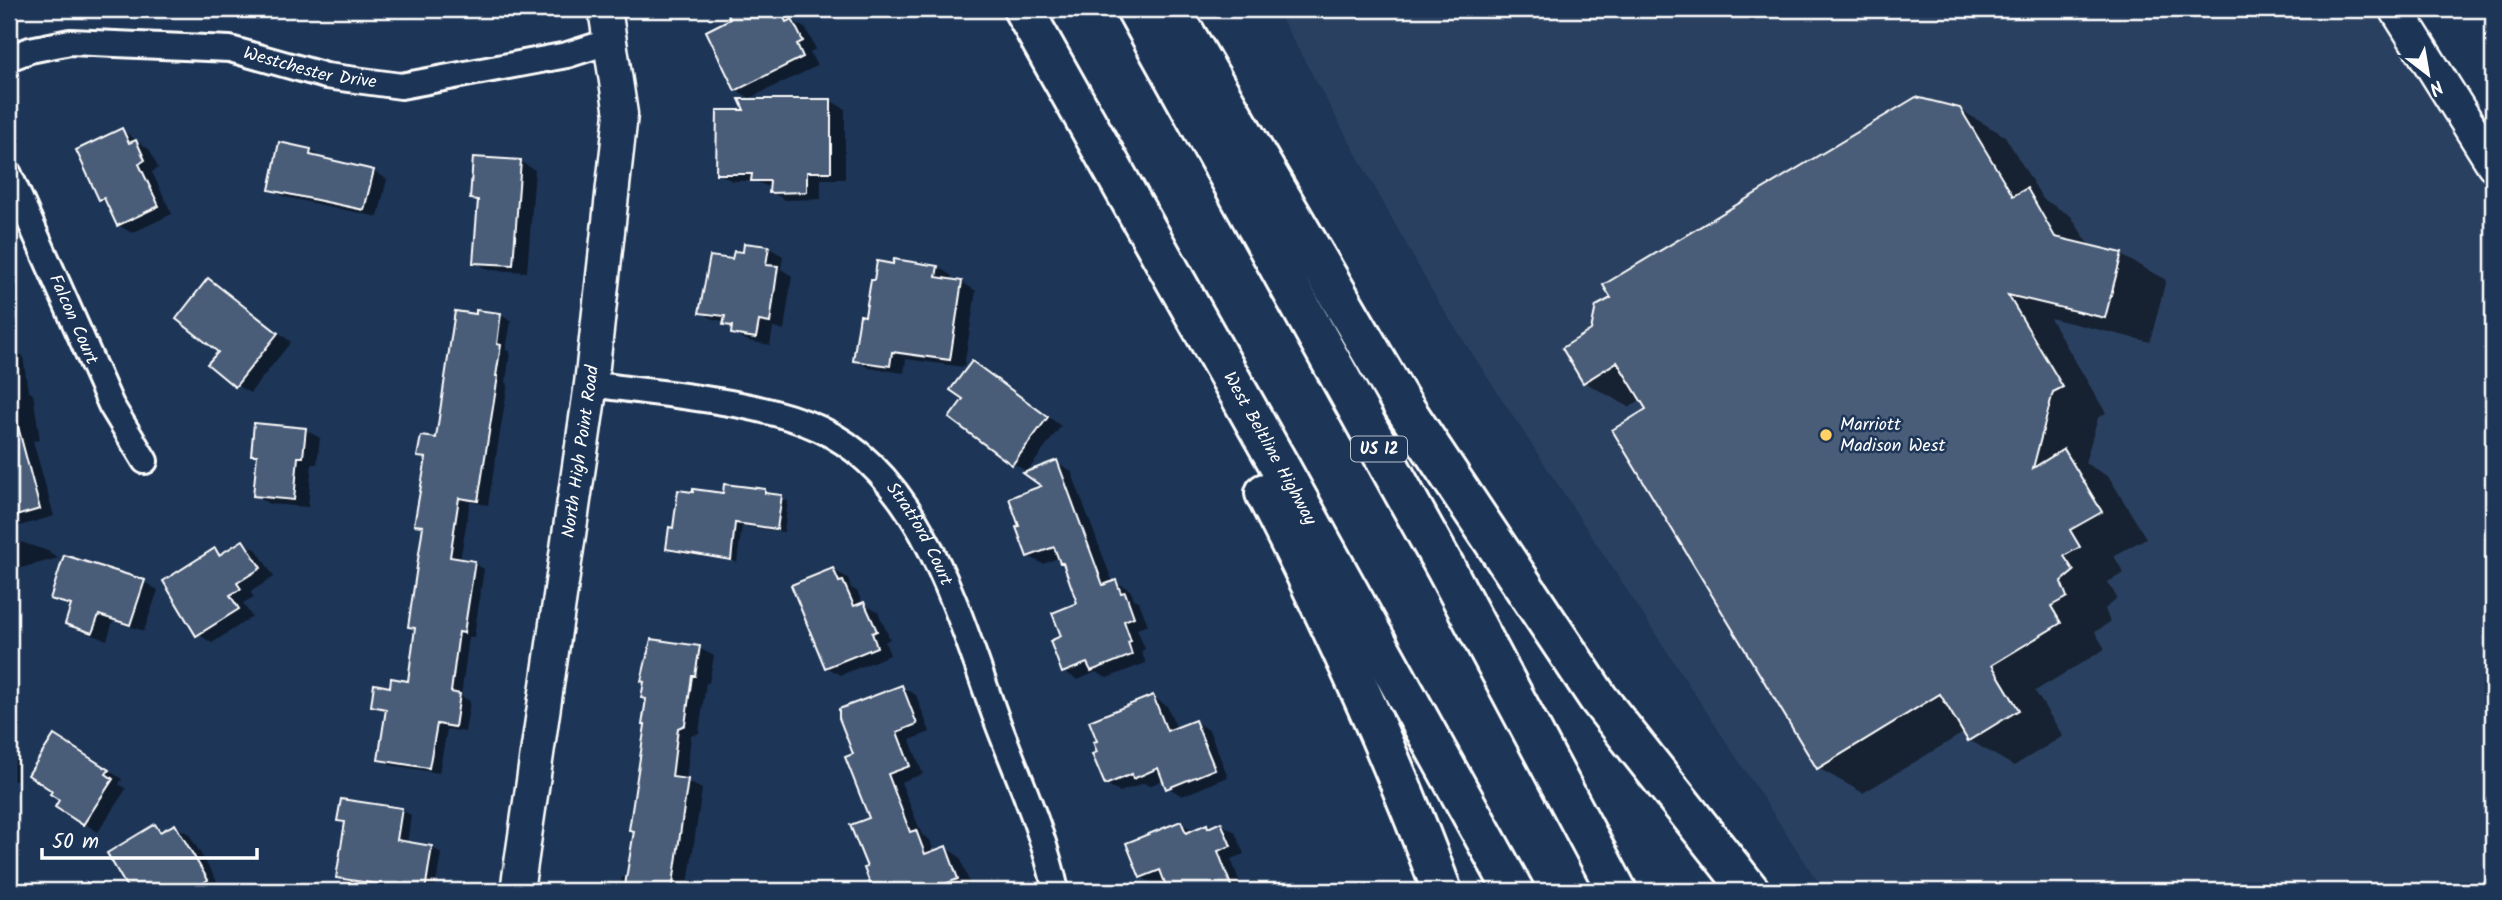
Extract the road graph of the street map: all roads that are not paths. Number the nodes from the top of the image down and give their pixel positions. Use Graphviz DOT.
graph roads {
  1 [pos="605,9"];
  2 [pos="1023,9"];
  3 [pos="1136,9"];
  4 [pos="1167,9"];
  5 [pos="2396,9"];
  6 [pos="611,41"];
  7 [pos="9,58"];
  8 [pos="2493,164"];
  9 [pos="9,174"];
  10 [pos="1152,236"];
  11 [pos="591,384"];
  12 [pos="145,461"];
  13 [pos="517,891"];
  14 [pos="1056,891"];
  15 [pos="1442,891"];
  16 [pos="1514,891"];
  17 [pos="1617,891"];
  18 [pos="1750,891"];
  1 -- 6 [label="street, North High Point Road"];
  2 -- 10 [label="highway, West Beltline Highway"];
  3 -- 17 [label="highway, US 12"];
  4 -- 18 [label="highway"];
  5 -- 8 [label="street"];
  6 -- 7 [label="street, Westchester Drive"];
  6 -- 11 [label="street, North High Point Road"];
  9 -- 12 [label="street, Falcon Court"];
  10 -- 15 [label="highway"];
  10 -- 16 [label="highway, West Beltline Highway"];
  11 -- 13 [label="street, North High Point Road"];
  11 -- 14 [label="street, Stratford Court"];
}
